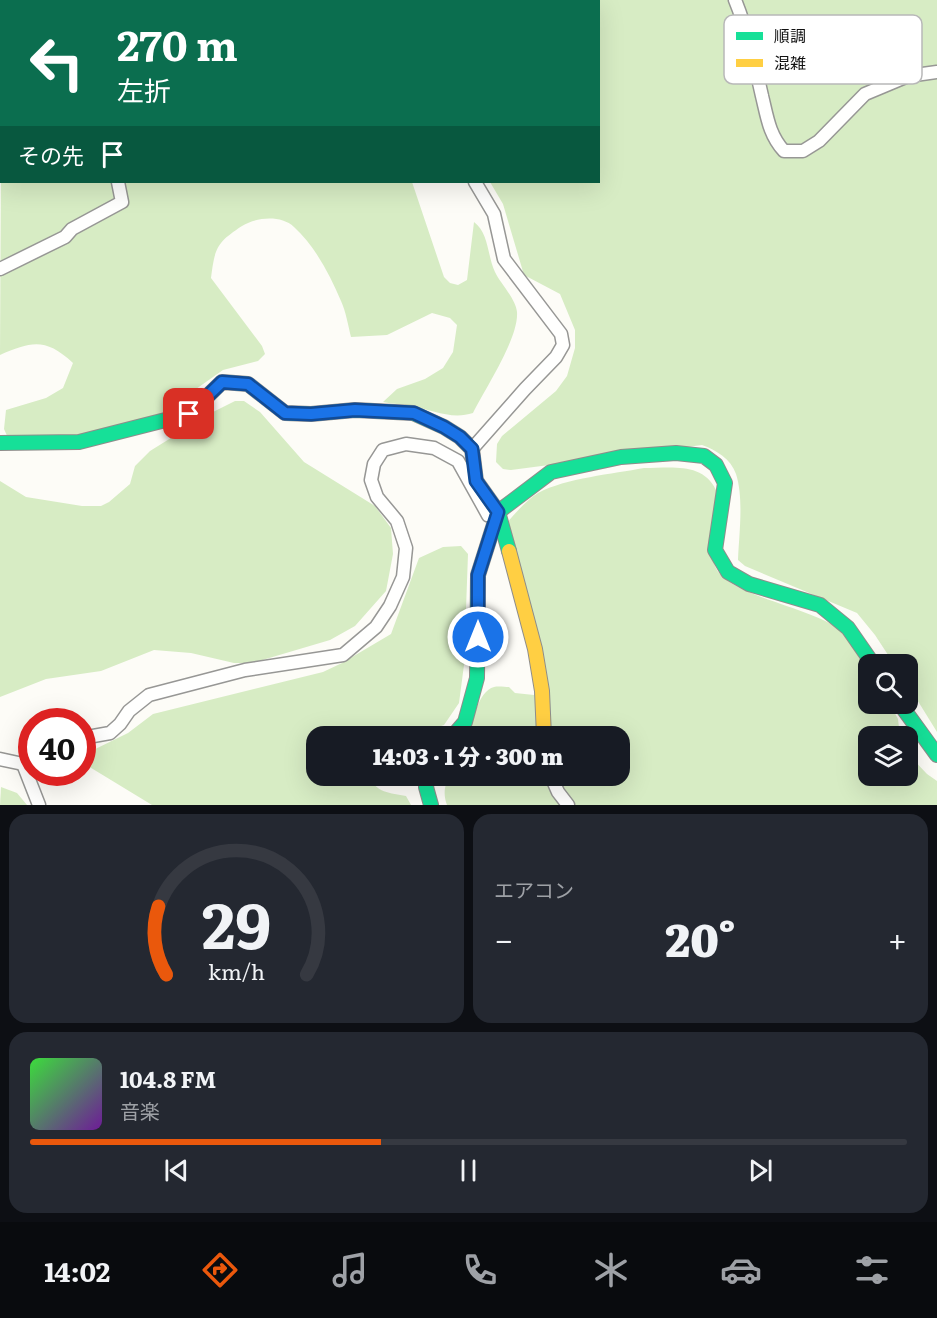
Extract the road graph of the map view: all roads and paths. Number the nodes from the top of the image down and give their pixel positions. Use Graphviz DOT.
graph roads {
  1 [pos="735,0"];
  2 [pos="739,15"];
  3 [pos="937,72"];
  4 [pos="922,74"];
  5 [pos="759,84"];
  6 [pos="889,84"];
  7 [pos="118,183"];
  8 [pos="476,183"];
  9 [pos="0,269"];
  10 [pos="0,442"];
  11 [pos="472,449"];
  12 [pos="498,512"];
  13 [pos="866,654"];
  14 [pos="907,714"];
  15 [pos="462,726"];
  16 [pos="544,726"];
  17 [pos="96,736"];
  18 [pos="937,755"];
  19 [pos="0,759"];
  20 [pos="18,759"];
  21 [pos="34,786"];
  22 [pos="426,786"];
  23 [pos="555,786"];
  24 [pos="39,805"];
  25 [pos="431,805"];
  26 [pos="567,805"];
  1 -- 2 [label="street"];
  3 -- 4 [label="street"];
  5 -- 6 [label="street"];
  7 -- 9 [label="street"];
  8 -- 11 [label="street"];
  10 -- 11 [label="street"];
  11 -- 12 [label="street"];
  12 -- 13 [label="street"];
  12 -- 15 [label="street"];
  12 -- 16 [label="street"];
  12 -- 17 [label="street"];
  14 -- 18 [label="street"];
  19 -- 20 [label="street"];
  21 -- 24 [label="street"];
  22 -- 25 [label="street"];
  23 -- 26 [label="street"];
}
